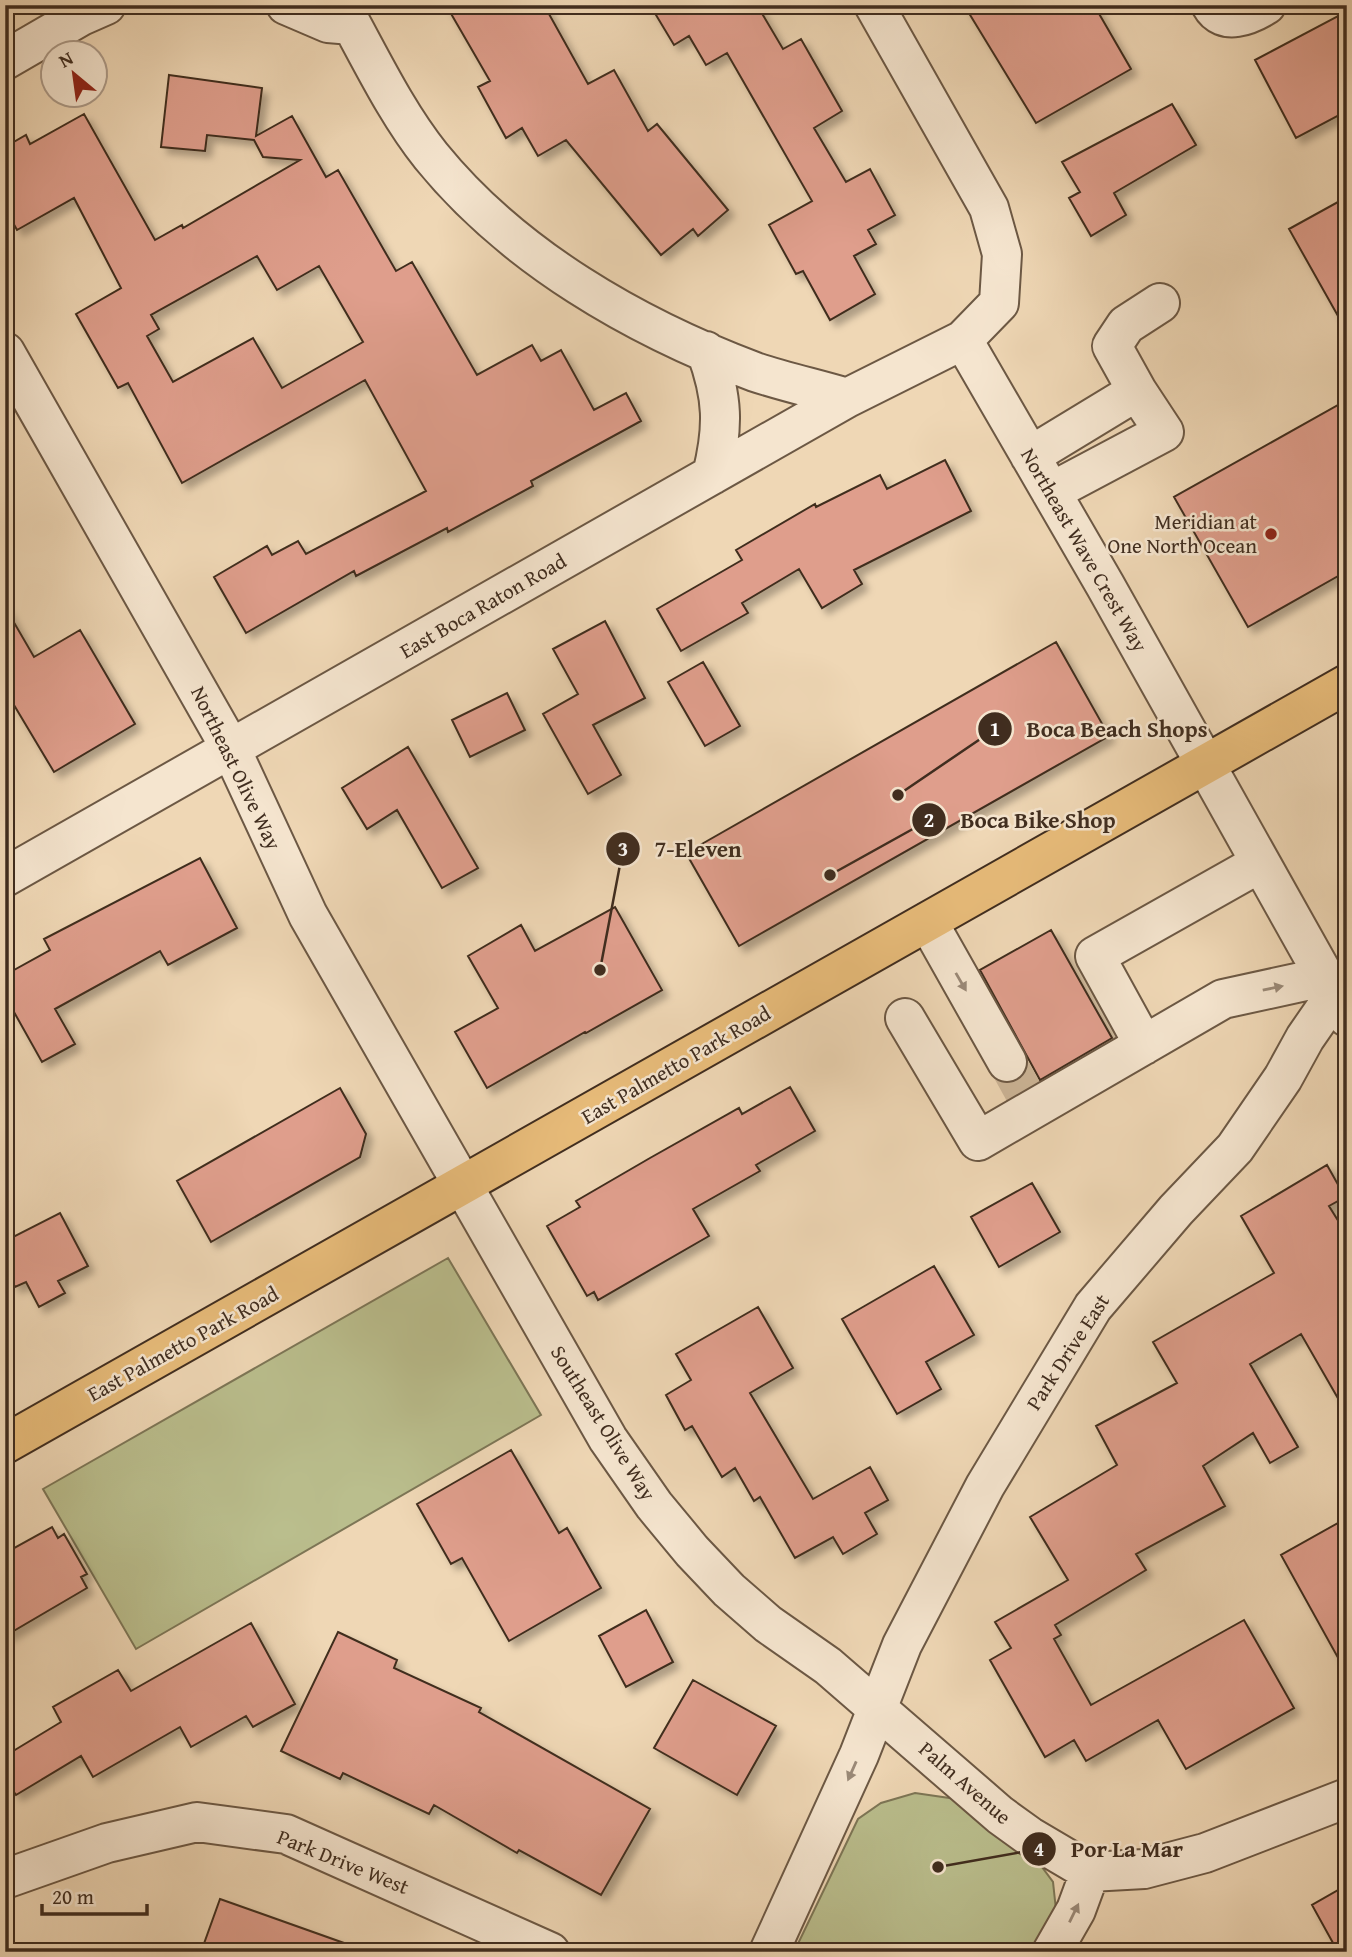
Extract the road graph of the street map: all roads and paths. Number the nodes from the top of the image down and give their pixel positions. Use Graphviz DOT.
graph roads {
  1 [pos="106,5"];
  2 [pos="285,5"];
  3 [pos="873,5"];
  4 [pos="1211,5"];
  5 [pos="1266,5"];
  6 [pos="346,15"];
  7 [pos="5,60"];
  8 [pos="1160,303"];
  9 [pos="963,340"];
  10 [pos="706,351"];
  11 [pos="5,352"];
  12 [pos="1138,391"];
  13 [pos="847,398"];
  14 [pos="1030,456"];
  15 [pos="712,475"];
  16 [pos="1051,492"];
  17 [pos="1347,684"];
  18 [pos="231,749"];
  19 [pos="1205,765"];
  20 [pos="1260,863"];
  21 [pos="5,877"];
  22 [pos="928,922"];
  23 [pos="1335,997"];
  24 [pos="905,1018"];
  25 [pos="1144,1045"];
  26 [pos="1007,1062"];
  27 [pos="462,1186"];
  28 [pos="5,1444"];
  29 [pos="878,1708"];
  30 [pos="1347,1798"];
  31 [pos="1090,1872"];
  32 [pos="5,1879"];
  33 [pos="550,1952"];
  34 [pos="769,1952"];
  35 [pos="1052,1952"];
  1 -- 7 [label="street"];
  2 -- 6 [label="street"];
  3 -- 9 [label="street"];
  4 -- 5 [label="street"];
  6 -- 10 [label="street"];
  8 -- 12 [label="street"];
  9 -- 13 [label="street, East Boca Raton Road"];
  9 -- 14 [label="street, Northeast Wave Crest Way"];
  10 -- 13 [label="street"];
  10 -- 15 [label="street"];
  11 -- 18 [label="street, Northeast Olive Way"];
  12 -- 14 [label="street"];
  12 -- 16 [label="street"];
  13 -- 15 [label="street, East Boca Raton Road"];
  14 -- 16 [label="street, Northeast Wave Crest Way"];
  15 -- 18 [label="street, East Boca Raton Road"];
  16 -- 19 [label="street, Northeast Wave Crest Way"];
  17 -- 19 [label="main road, East Palmetto Park Road"];
  18 -- 21 [label="street, East Boca Raton Road"];
  18 -- 27 [label="street, Northeast Olive Way"];
  19 -- 20 [label="street, Northeast Wave Crest Way"];
  19 -- 22 [label="main road, East Palmetto Park Road"];
  20 -- 23 [label="street, Northeast Wave Crest Way"];
  20 -- 25 [label="street"];
  22 -- 26 [label="street, one-way"];
  22 -- 27 [label="main road, East Palmetto Park Road"];
  25 -- 23 [label="street, one-way"];
  23 -- 29 [label="street, Park Drive East"];
  24 -- 25 [label="street"];
  27 -- 28 [label="main road, East Palmetto Park Road"];
  27 -- 29 [label="street, Southeast Olive Way"];
  29 -- 31 [label="street, Palm Avenue"];
  29 -- 34 [label="street, one-way"];
  30 -- 31 [label="street"];
  35 -- 31 [label="street, one-way"];
  32 -- 33 [label="street, Park Drive West"];
}
